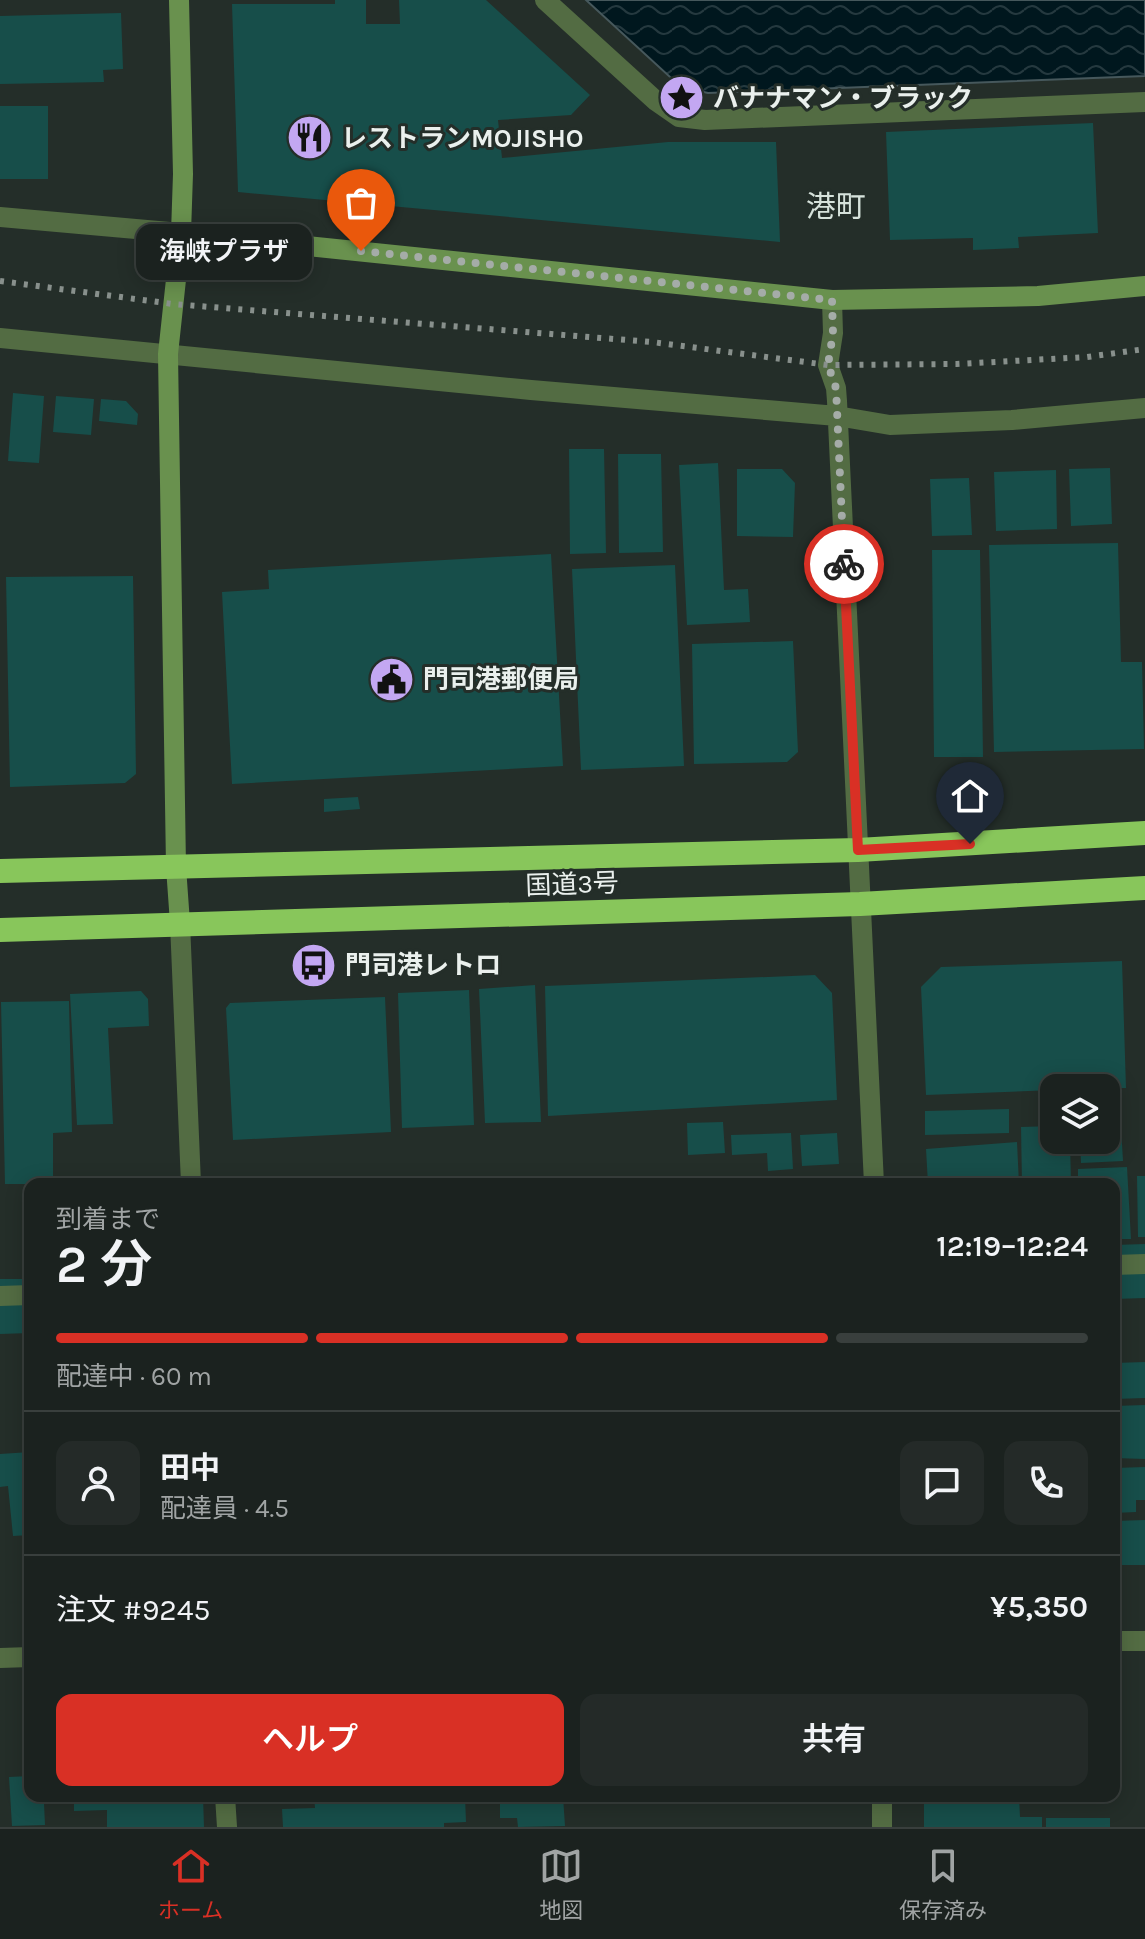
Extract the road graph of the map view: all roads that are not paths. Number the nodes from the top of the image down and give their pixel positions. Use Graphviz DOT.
graph roads {
  1 [pos="179,0"];
  2 [pos="545,0"];
  3 [pos="1145,102"];
  4 [pos="0,217"];
  5 [pos="181,233"];
  6 [pos="1145,286"];
  7 [pos="832,300"];
  8 [pos="0,338"];
  9 [pos="168,354"];
  10 [pos="1145,408"];
  11 [pos="837,416"];
  12 [pos="1145,833"];
  13 [pos="858,850"];
  14 [pos="176,867"];
  15 [pos="0,871"];
  16 [pos="1145,888"];
  17 [pos="860,904"];
  18 [pos="180,923"];
  19 [pos="0,930"];
  20 [pos="191,1178"];
  21 [pos="874,1178"];
  22 [pos="1145,1264"];
  23 [pos="1120,1265"];
  24 [pos="24,1295"];
  25 [pos="0,1296"];
  26 [pos="1120,1641"];
  27 [pos="1145,1641"];
  28 [pos="24,1657"];
  29 [pos="0,1658"];
  30 [pos="225,1802"];
  31 [pos="882,1802"];
  32 [pos="227,1827"];
  33 [pos="882,1827"];
  1 -- 5 [label="street"];
  2 -- 3 [label="street"];
  4 -- 5 [label="street"];
  5 -- 7 [label="street"];
  5 -- 9 [label="street"];
  6 -- 7 [label="street"];
  7 -- 11 [label="street"];
  8 -- 9 [label="street"];
  9 -- 11 [label="street"];
  9 -- 14 [label="street"];
  10 -- 11 [label="street"];
  11 -- 13 [label="street"];
  12 -- 13 [label="highway, 国道3号"];
  13 -- 14 [label="highway, 国道3号"];
  13 -- 17 [label="street"];
  14 -- 15 [label="highway, 国道3号"];
  14 -- 18 [label="street"];
  16 -- 17 [label="highway, 国道3号"];
  17 -- 18 [label="highway, 国道3号"];
  17 -- 21 [label="street"];
  18 -- 19 [label="highway, 国道3号"];
  18 -- 20 [label="street"];
  22 -- 23 [label="street"];
  24 -- 25 [label="street"];
  26 -- 27 [label="street"];
  28 -- 29 [label="street"];
  30 -- 32 [label="street"];
  31 -- 33 [label="street"];
}
